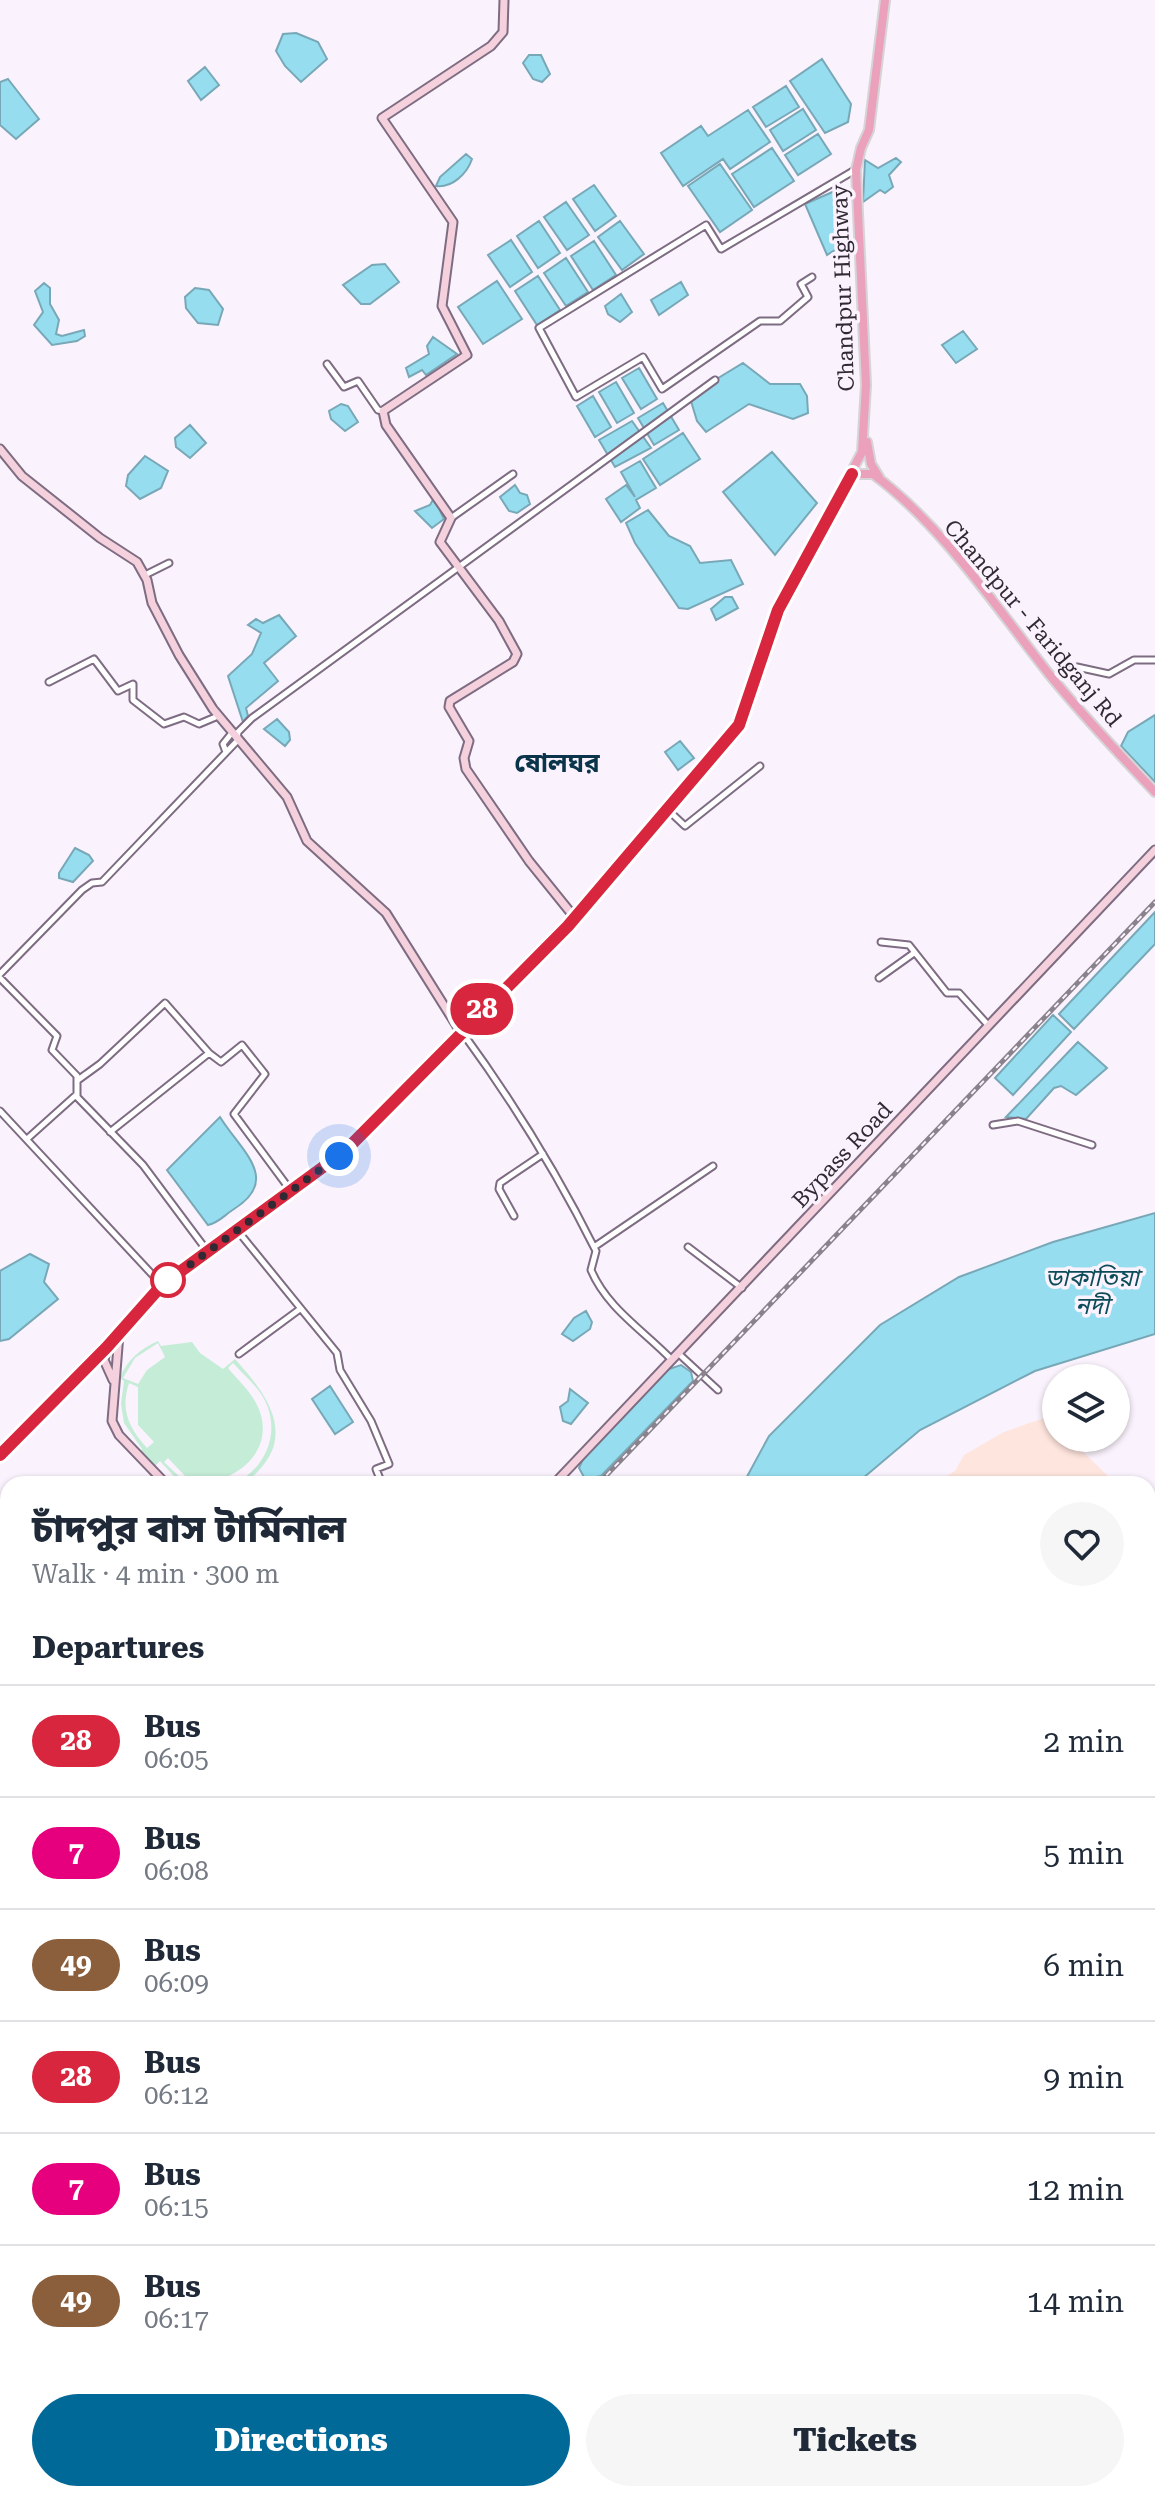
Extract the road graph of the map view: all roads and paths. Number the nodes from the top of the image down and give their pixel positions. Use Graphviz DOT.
graph roads {
  1 [pos="504,0"];
  2 [pos="885,0"];
  3 [pos="856,170"];
  4 [pos="812,277"];
  5 [pos="327,364"];
  6 [pos="715,380"];
  7 [pos="383,411"];
  8 [pos="865,433"];
  9 [pos="0,449"];
  10 [pos="513,474"];
  11 [pos="852,474"];
  12 [pos="881,480"];
  13 [pos="451,518"];
  14 [pos="169,563"];
  15 [pos="145,575"];
  16 [pos="1155,660"];
  17 [pos="1052,677"];
  18 [pos="49,682"];
  19 [pos="218,716"];
  20 [pos="234,737"];
  21 [pos="760,766"];
  22 [pos="1155,792"];
  23 [pos="667,809"];
  24 [pos="1155,850"];
  25 [pos="575,918"];
  26 [pos="881,942"];
  27 [pos="914,953"];
  28 [pos="0,976"];
  29 [pos="879,978"];
  30 [pos="989,1026"];
  31 [pos="460,1031"];
  32 [pos="209,1053"];
  33 [pos="86,1074"];
  34 [pos="78,1080"];
  35 [pos="76,1095"];
  36 [pos="0,1111"];
  37 [pos="993,1125"];
  38 [pos="110,1132"];
  39 [pos="27,1139"];
  40 [pos="1092,1145"];
  41 [pos="543,1154"];
  42 [pos="713,1166"];
  43 [pos="291,1191"];
  44 [pos="514,1216"];
  45 [pos="236,1229"];
  46 [pos="594,1247"];
  47 [pos="688,1247"];
  48 [pos="208,1252"];
  49 [pos="162,1285"];
  50 [pos="742,1288"];
  51 [pos="300,1309"];
  52 [pos="119,1334"];
  53 [pos="107,1347"];
  54 [pos="239,1354"];
  55 [pos="676,1358"];
  56 [pos="114,1382"];
  57 [pos="718,1390"];
  58 [pos="0,1455"];
  59 [pos="159,1476"];
  60 [pos="379,1476"];
  61 [pos="562,1476"];
  1 -- 7 [label="street"];
  2 -- 3 [label="main road, Chandpur Highway"];
  3 -- 4 [label="street"];
  3 -- 8 [label="main road, Chandpur Highway"];
  5 -- 7 [label="street"];
  6 -- 20 [label="street"];
  7 -- 13 [label="street"];
  8 -- 11 [label="main road"];
  8 -- 12 [label="main road"];
  9 -- 15 [label="street"];
  10 -- 13 [label="street"];
  11 -- 12 [label="main road"];
  11 -- 23 [label="main road"];
  12 -- 17 [label="main road, Chandpur - Faridganj Rd"];
  13 -- 25 [label="street"];
  14 -- 15 [label="street"];
  15 -- 19 [label="street"];
  16 -- 17 [label="street"];
  17 -- 22 [label="main road, Chandpur - Faridganj Rd"];
  18 -- 19 [label="street"];
  19 -- 20 [label="street"];
  20 -- 28 [label="street"];
  20 -- 31 [label="street"];
  21 -- 23 [label="street"];
  23 -- 25 [label="main road"];
  24 -- 30 [label="street, Bypass Road"];
  25 -- 31 [label="main road"];
  26 -- 27 [label="street"];
  27 -- 29 [label="street"];
  27 -- 30 [label="street"];
  28 -- 34 [label="street"];
  30 -- 50 [label="street, Bypass Road"];
  31 -- 41 [label="street"];
  31 -- 43 [label="main road"];
  32 -- 34 [label="street"];
  32 -- 38 [label="street"];
  32 -- 43 [label="street"];
  33 -- 34 [label="street"];
  34 -- 35 [label="street"];
  35 -- 38 [label="street"];
  35 -- 39 [label="street"];
  36 -- 39 [label="street"];
  37 -- 40 [label="street"];
  38 -- 48 [label="street"];
  39 -- 49 [label="street"];
  41 -- 44 [label="street"];
  41 -- 46 [label="street"];
  42 -- 46 [label="street"];
  43 -- 45 [label="main road"];
  45 -- 48 [label="main road"];
  45 -- 51 [label="street"];
  46 -- 55 [label="street"];
  47 -- 50 [label="street"];
  48 -- 49 [label="main road"];
  49 -- 52 [label="main road"];
  50 -- 55 [label="street, Bypass Road"];
  51 -- 54 [label="street"];
  51 -- 60 [label="street"];
  52 -- 53 [label="main road"];
  52 -- 56 [label="street"];
  53 -- 56 [label="street"];
  53 -- 58 [label="main road"];
  55 -- 57 [label="street"];
  55 -- 61 [label="street, Bypass Road"];
  56 -- 59 [label="street"];
}
